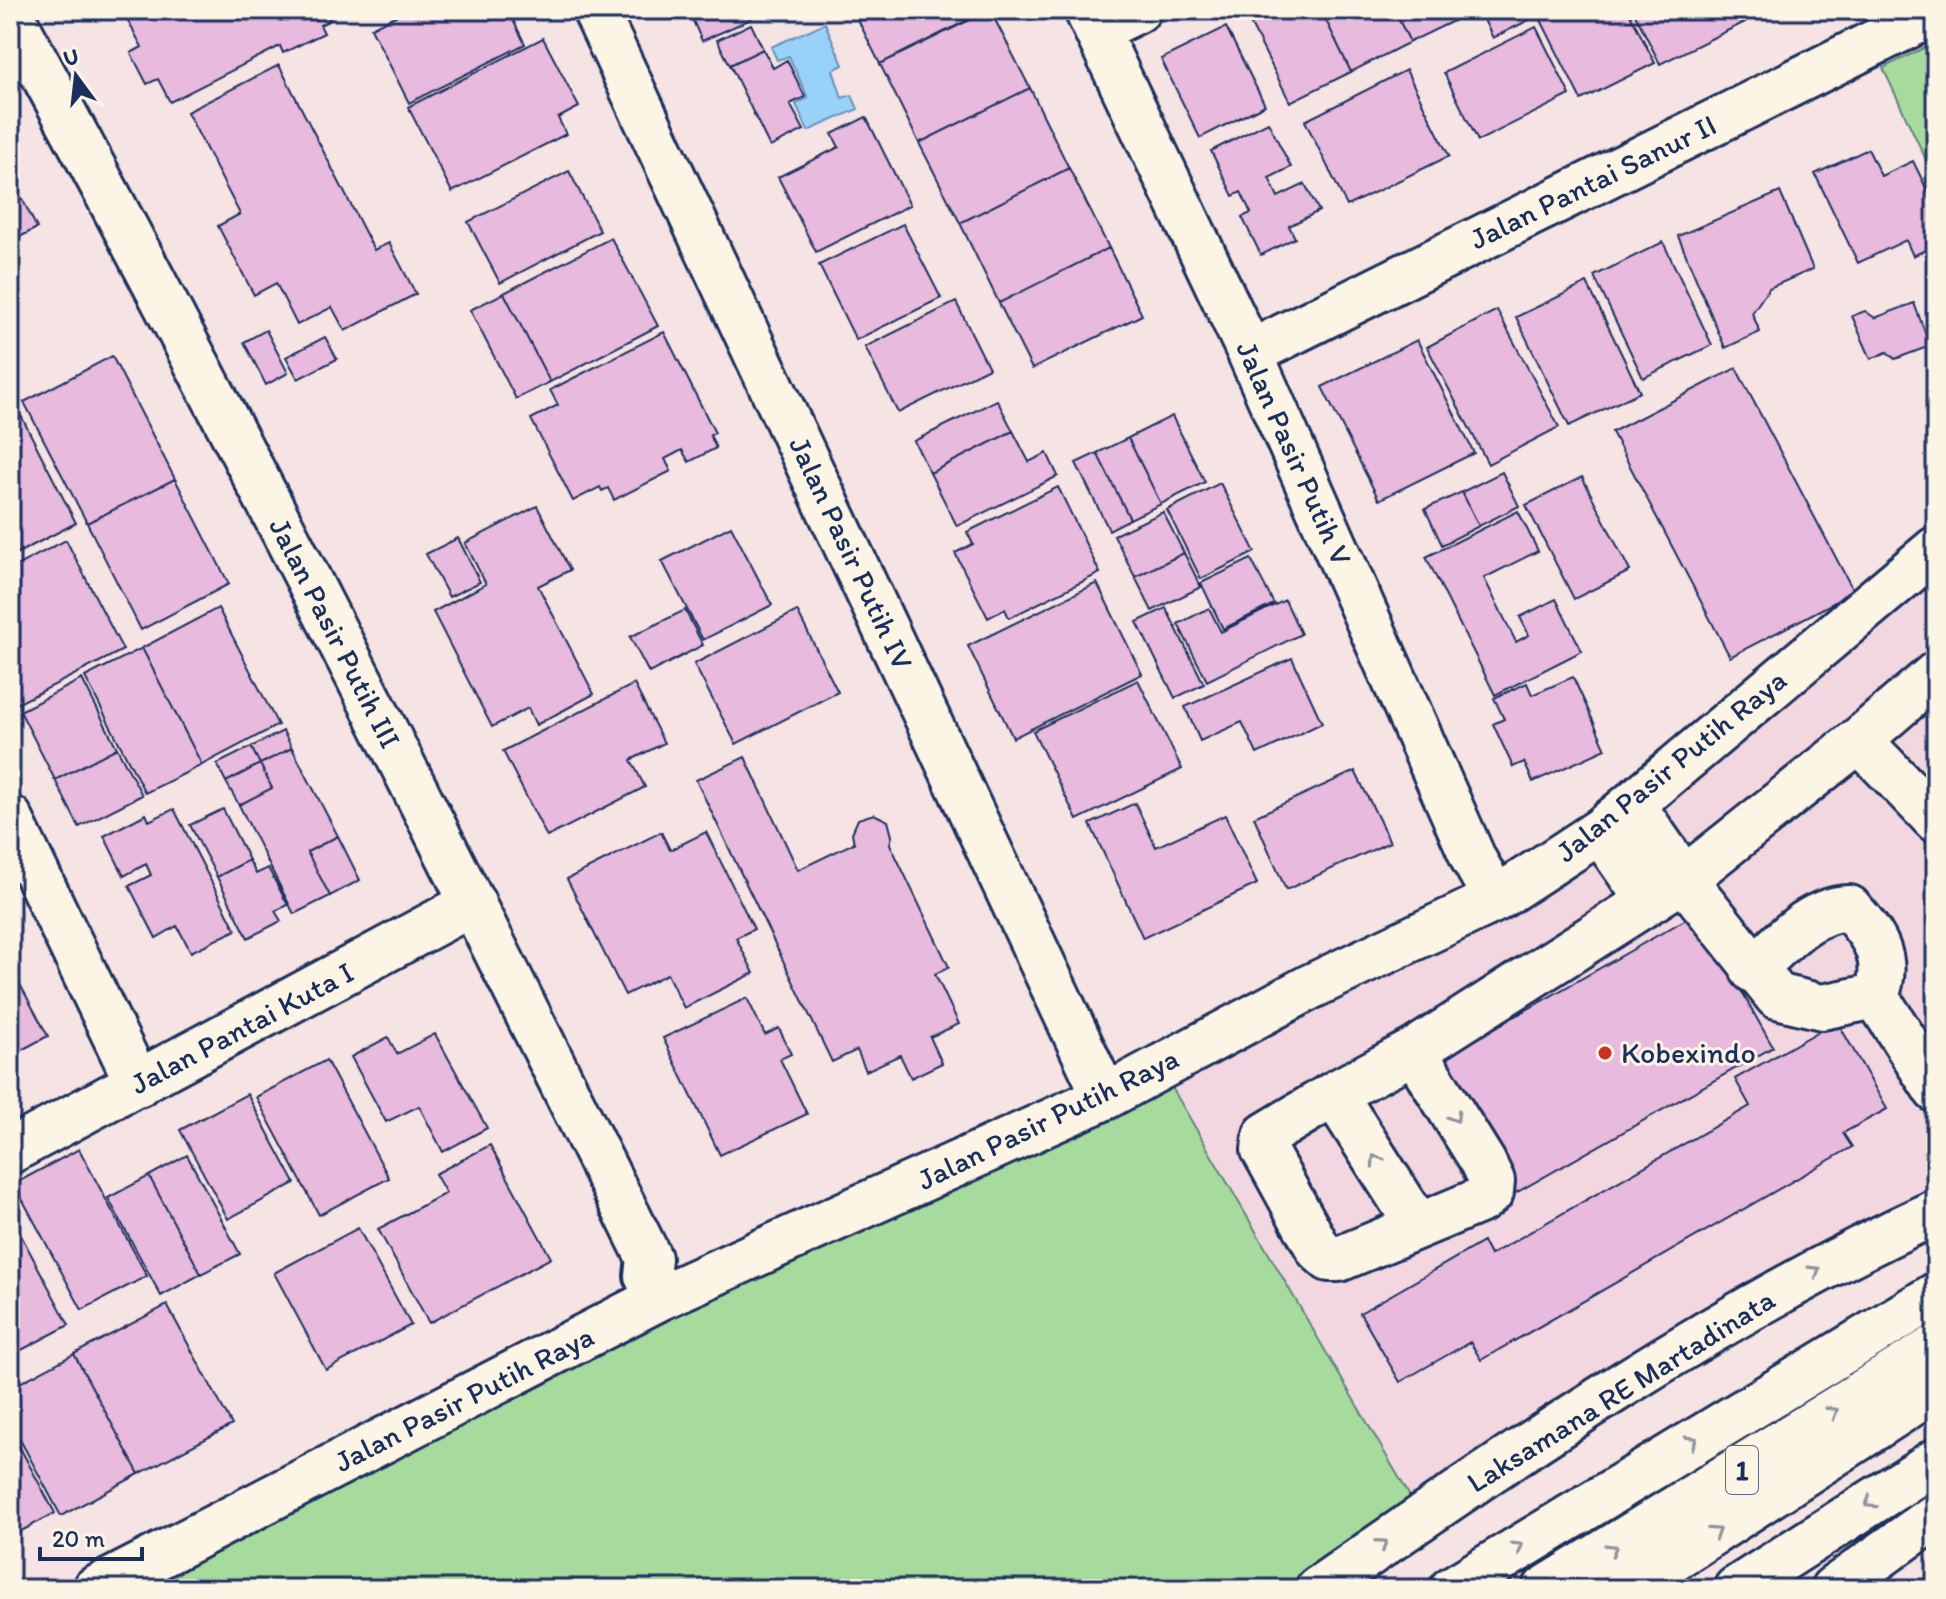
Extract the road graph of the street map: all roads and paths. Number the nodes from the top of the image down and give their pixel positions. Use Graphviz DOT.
graph roads {
  1 [pos="595,10"];
  2 [pos="1138,10"];
  3 [pos="1936,12"];
  4 [pos="10,13"];
  5 [pos="1092,20"];
  6 [pos="1250,353"];
  7 [pos="1936,549"];
  8 [pos="1936,674"];
  9 [pos="1859,740"];
  10 [pos="1616,817"];
  11 [pos="10,818"];
  12 [pos="1936,820"];
  13 [pos="1666,890"];
  14 [pos="1496,899"];
  15 [pos="473,903"];
  16 [pos="1753,970"];
  17 [pos="1876,996"];
  18 [pos="1414,1051"];
  19 [pos="138,1084"];
  20 [pos="1936,1090"];
  21 [pos="1334,1094"];
  22 [pos="1105,1097"];
  23 [pos="10,1151"];
  24 [pos="1936,1212"];
  25 [pos="1418,1226"];
  26 [pos="663,1282"];
  27 [pos="1936,1295"];
  28 [pos="1936,1347"];
  29 [pos="1936,1388"];
  30 [pos="1936,1461"];
  31 [pos="1936,1516"];
  32 [pos="95,1589"];
  33 [pos="1318,1589"];
  34 [pos="1452,1589"];
  35 [pos="1545,1589"];
  36 [pos="1626,1589"];
  37 [pos="1736,1589"];
  38 [pos="1833,1589"];
  1 -- 22 [label="main road, Jalan Pasir Putih IV"];
  2 -- 5 [label="main road"];
  3 -- 6 [label="main road, Jalan Pantai Sanur II"];
  4 -- 15 [label="main road, Jalan Pasir Putih III"];
  5 -- 6 [label="main road, Jalan Pasir Putih V"];
  6 -- 14 [label="main road, Jalan Pasir Putih V"];
  7 -- 10 [label="main road, Jalan Pasir Putih Raya"];
  8 -- 9 [label="main road"];
  9 -- 12 [label="main road"];
  9 -- 13 [label="main road"];
  10 -- 13 [label="main road"];
  10 -- 14 [label="main road, Jalan Pasir Putih Raya"];
  11 -- 19 [label="main road"];
  13 -- 16 [label="main road"];
  13 -- 18 [label="main road"];
  14 -- 22 [label="main road, Jalan Pasir Putih Raya"];
  15 -- 19 [label="main road, Jalan Pantai Kuta I"];
  15 -- 26 [label="main road, Jalan Pasir Putih III"];
  16 -- 17 [label="main road"];
  16 -- 17 [label="main road"];
  17 -- 20 [label="main road"];
  18 -- 21 [label="main road"];
  18 -- 25 [label="main road, one-way"];
  19 -- 23 [label="main road, Jalan Pantai Kuta I"];
  25 -- 21 [label="main road, one-way"];
  21 -- 25 [label="main road"];
  22 -- 26 [label="main road, Jalan Pasir Putih Raya"];
  33 -- 24 [label="main road, Laksamana RE Martadinata, one-way"];
  26 -- 32 [label="main road, Jalan Pasir Putih Raya"];
  34 -- 27 [label="main road, one-way"];
  35 -- 28 [label="main road, 1, one-way"];
  36 -- 29 [label="main road, 1, one-way"];
  30 -- 37 [label="main road, one-way"];
  31 -- 38 [label="main road"];
}
